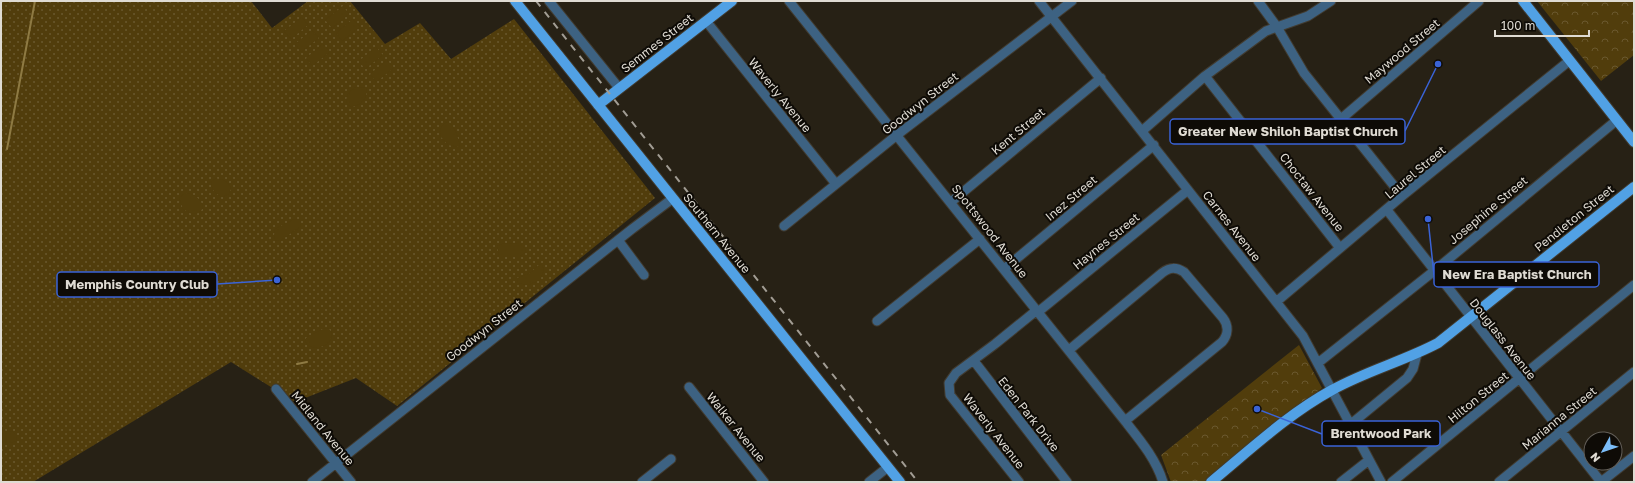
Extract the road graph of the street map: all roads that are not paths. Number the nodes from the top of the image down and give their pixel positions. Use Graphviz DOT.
graph roads {
  1 [pos="515,1"];
  2 [pos="549,1"];
  3 [pos="732,1"];
  4 [pos="789,1"];
  5 [pos="1039,1"];
  6 [pos="1072,1"];
  7 [pos="1258,1"];
  8 [pos="1331,1"];
  9 [pos="1479,1"];
  10 [pos="1522,1"];
  11 [pos="1052,17"];
  12 [pos="706,21"];
  13 [pos="1277,27"];
  14 [pos="1569,61"];
  15 [pos="1205,76"];
  16 [pos="1101,78"];
  17 [pos="619,88"];
  18 [pos="598,105"];
  19 [pos="1341,119"];
  20 [pos="1617,120"];
  21 [pos="1142,130"];
  22 [pos="897,136"];
  23 [pos="1634,142"];
  24 [pos="1154,145"];
  25 [pos="836,184"];
  26 [pos="1634,187"];
  27 [pos="1188,190"];
  28 [pos="1402,196"];
  29 [pos="672,198"];
  30 [pos="951,202"];
  31 [pos="1387,210"];
  32 [pos="784,226"];
  33 [pos="980,238"];
  34 [pos="618,240"];
  35 [pos="1340,248"];
  36 [pos="1004,269"];
  37 [pos="1434,272"];
  38 [pos="644,275"];
  39 [pos="1634,285"];
  40 [pos="1276,302"];
  41 [pos="1037,311"];
  42 [pos="1471,318"];
  43 [pos="877,320"];
  44 [pos="1068,350"];
  45 [pos="1418,354"];
  46 [pos="974,361"];
  47 [pos="1318,363"];
  48 [pos="1634,372"];
  49 [pos="1520,378"];
  50 [pos="689,387"];
  51 [pos="276,390"];
  52 [pos="1332,390"];
  53 [pos="950,395"];
  54 [pos="1125,421"];
  55 [pos="1351,424"];
  56 [pos="1561,432"];
  57 [pos="1634,456"];
  58 [pos="671,459"];
  59 [pos="1369,460"];
  60 [pos="336,463"];
  61 [pos="888,467"];
  62 [pos="312,482"];
  63 [pos="351,482"];
  64 [pos="642,482"];
  65 [pos="764,482"];
  66 [pos="869,482"];
  67 [pos="900,482"];
  68 [pos="1018,482"];
  69 [pos="1067,482"];
  70 [pos="1163,482"];
  71 [pos="1211,482"];
  72 [pos="1341,482"];
  73 [pos="1381,482"];
  74 [pos="1392,482"];
  75 [pos="1499,482"];
  76 [pos="1601,482"];
  1 -- 18 [label="main road, Southern Avenue"];
  2 -- 17 [label="street"];
  3 -- 12 [label="main road, Semmes Street"];
  4 -- 22 [label="street, Spottswood Avenue"];
  5 -- 11 [label="street, Carnes Avenue"];
  6 -- 11 [label="street, Goodwyn Street"];
  7 -- 13 [label="street"];
  8 -- 13 [label="street"];
  9 -- 19 [label="street, Maywood Street"];
  10 -- 14 [label="main road"];
  11 -- 16 [label="street, Carnes Avenue"];
  11 -- 22 [label="street, Goodwyn Street"];
  12 -- 17 [label="main road, Semmes Street"];
  12 -- 25 [label="street, Waverly Avenue"];
  13 -- 15 [label="street"];
  13 -- 19 [label="street"];
  14 -- 20 [label="main road"];
  14 -- 28 [label="street, Laurel Street"];
  15 -- 21 [label="street"];
  15 -- 35 [label="street, Choctaw Avenue"];
  16 -- 21 [label="street, Carnes Avenue"];
  16 -- 30 [label="street, Kent Street"];
  17 -- 18 [label="main road, Semmes Street"];
  18 -- 29 [label="main road, Southern Avenue"];
  19 -- 28 [label="street"];
  20 -- 23 [label="main road"];
  20 -- 37 [label="street, Josephine Street"];
  21 -- 24 [label="street, Carnes Avenue"];
  22 -- 25 [label="street, Goodwyn Street"];
  22 -- 30 [label="street, Spottswood Avenue"];
  24 -- 27 [label="street, Carnes Avenue"];
  24 -- 36 [label="street, Inez Street"];
  25 -- 32 [label="street, Goodwyn Street"];
  26 -- 42 [label="main road, Pendleton Street"];
  27 -- 40 [label="street, Carnes Avenue"];
  27 -- 41 [label="street, Haynes Street"];
  28 -- 31 [label="street, Laurel Street"];
  29 -- 34 [label="street, Goodwyn Street"];
  29 -- 61 [label="main road, Southern Avenue"];
  30 -- 33 [label="street, Spottswood Avenue"];
  31 -- 35 [label="street, Laurel Street"];
  31 -- 37 [label="street, Douglass Avenue"];
  33 -- 36 [label="street, Spottswood Avenue"];
  33 -- 43 [label="street"];
  34 -- 38 [label="street"];
  34 -- 60 [label="street, Goodwyn Street"];
  35 -- 40 [label="street, Laurel Street"];
  36 -- 41 [label="street, Spottswood Avenue"];
  37 -- 42 [label="street, Douglass Avenue"];
  37 -- 47 [label="street, Josephine Street"];
  39 -- 49 [label="street, Hilton Street"];
  40 -- 47 [label="street, Carnes Avenue"];
  41 -- 44 [label="street, Spottswood Avenue"];
  41 -- 46 [label="street, Haynes Street"];
  42 -- 45 [label="main road, Pendleton Street"];
  42 -- 49 [label="street, Douglass Avenue"];
  44 -- 54 [label="street, Spottswood Avenue"];
  44 -- 54 [label="street"];
  45 -- 52 [label="main road"];
  45 -- 55 [label="street"];
  46 -- 53 [label="street, Haynes Street"];
  46 -- 69 [label="street, Eden Park Drive"];
  47 -- 52 [label="street, Carnes Avenue"];
  48 -- 56 [label="street, Marianna Street"];
  49 -- 56 [label="street, Douglass Avenue"];
  49 -- 74 [label="street, Hilton Street"];
  50 -- 65 [label="street, Walker Avenue"];
  51 -- 60 [label="street, Midland Avenue"];
  52 -- 55 [label="street, Carnes Avenue"];
  52 -- 71 [label="main road"];
  53 -- 68 [label="street, Waverly Avenue"];
  54 -- 70 [label="street, Spottswood Avenue"];
  55 -- 59 [label="street, Carnes Avenue"];
  56 -- 75 [label="street, Marianna Street"];
  56 -- 76 [label="street, Douglass Avenue"];
  57 -- 76 [label="street"];
  58 -- 64 [label="street"];
  59 -- 72 [label="street"];
  59 -- 73 [label="street, Carnes Avenue"];
  60 -- 62 [label="street, Goodwyn Street"];
  60 -- 63 [label="street, Midland Avenue"];
  61 -- 66 [label="street"];
  61 -- 67 [label="main road, Southern Avenue"];
}
